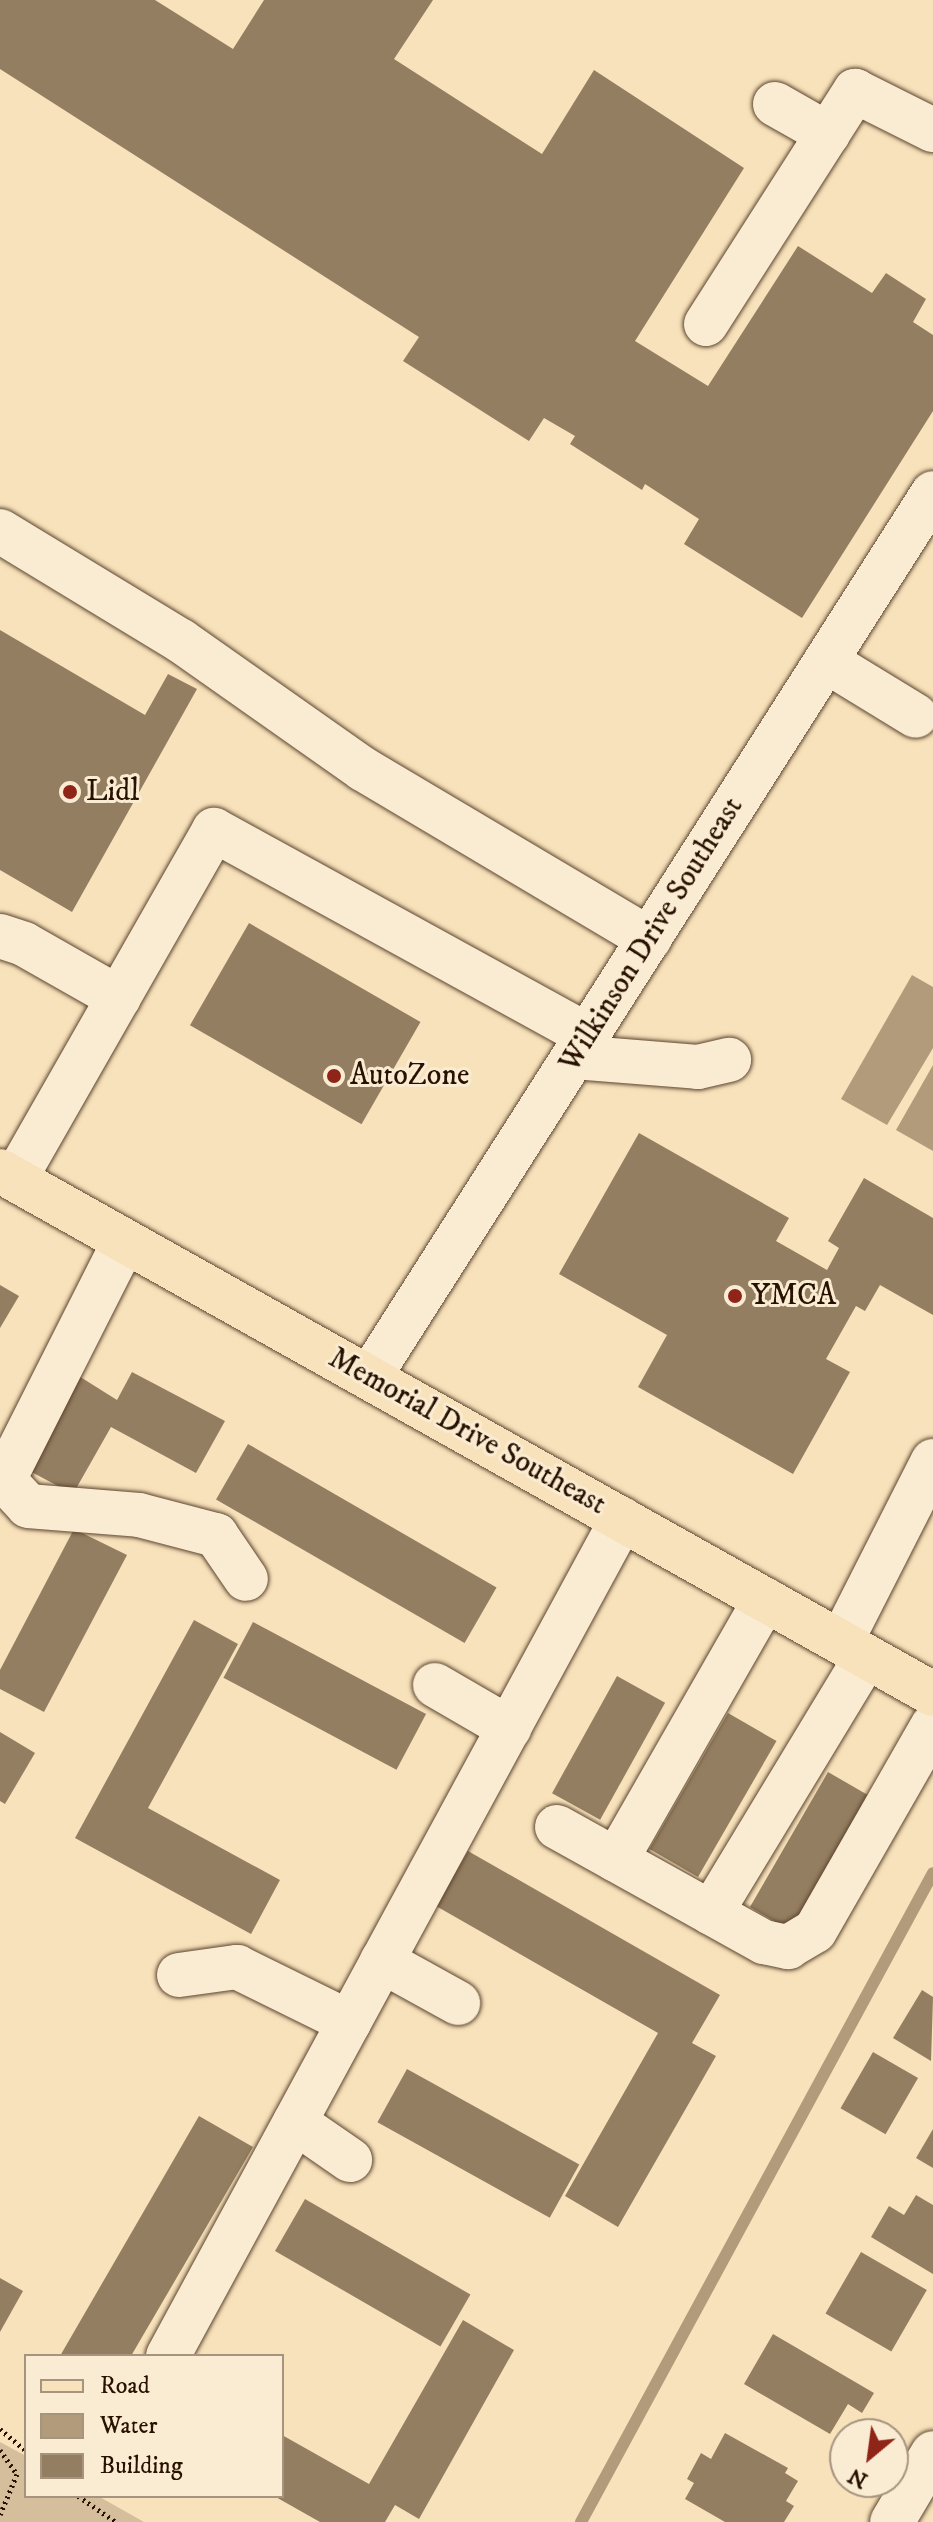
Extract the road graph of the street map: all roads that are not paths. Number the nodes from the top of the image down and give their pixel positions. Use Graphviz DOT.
graph roads {
  1 [pos="775,104"];
  2 [pos="933,130"];
  3 [pos="828,134"];
  4 [pos="706,324"];
  5 [pos="933,493"];
  6 [pos="0,531"];
  7 [pos="826,661"];
  8 [pos="916,716"];
  9 [pos="0,936"];
  10 [pos="649,939"];
  11 [pos="119,998"];
  12 [pos="581,1046"];
  13 [pos="729,1060"];
  14 [pos="8,1175"];
  15 [pos="123,1244"];
  16 [pos="370,1376"];
  17 [pos="933,1461"];
  18 [pos="622,1519"];
  19 [pos="246,1579"];
  20 [pos="765,1600"];
  21 [pos="854,1650"];
  22 [pos="435,1685"];
  23 [pos="933,1694"];
  24 [pos="933,1725"];
  25 [pos="509,1728"];
  26 [pos="557,1827"];
  27 [pos="616,1860"];
  28 [pos="711,1913"];
  29 [pos="382,1961"];
  30 [pos="179,1975"];
  31 [pos="458,2003"];
  32 [pos="349,2022"];
  33 [pos="295,2122"];
  34 [pos="350,2160"];
  35 [pos="169,2354"];
  36 [pos="933,2453"];
  37 [pos="892,2522"];
  1 -- 3 [label="street"];
  2 -- 3 [label="street"];
  3 -- 4 [label="street"];
  5 -- 7 [label="street, Wilkinson Drive Southeast"];
  6 -- 10 [label="street"];
  7 -- 8 [label="street"];
  7 -- 10 [label="street, Wilkinson Drive Southeast"];
  9 -- 11 [label="street"];
  10 -- 12 [label="street, Wilkinson Drive Southeast"];
  11 -- 12 [label="street"];
  11 -- 14 [label="street"];
  12 -- 13 [label="street"];
  12 -- 16 [label="street, Wilkinson Drive Southeast"];
  14 -- 15 [label="main road, Memorial Drive Southeast"];
  15 -- 16 [label="main road, Memorial Drive Southeast"];
  15 -- 19 [label="street"];
  16 -- 18 [label="main road, Memorial Drive Southeast"];
  17 -- 21 [label="street"];
  18 -- 20 [label="main road, Memorial Drive Southeast"];
  18 -- 25 [label="street"];
  20 -- 21 [label="main road, Memorial Drive Southeast"];
  20 -- 27 [label="street"];
  21 -- 23 [label="main road, Memorial Drive Southeast"];
  21 -- 28 [label="street"];
  22 -- 25 [label="street"];
  24 -- 28 [label="street"];
  25 -- 29 [label="street"];
  26 -- 27 [label="street"];
  27 -- 28 [label="street"];
  29 -- 31 [label="street"];
  29 -- 32 [label="street"];
  30 -- 32 [label="street"];
  32 -- 33 [label="street"];
  33 -- 34 [label="street"];
  33 -- 35 [label="street"];
  36 -- 37 [label="street"];
}
